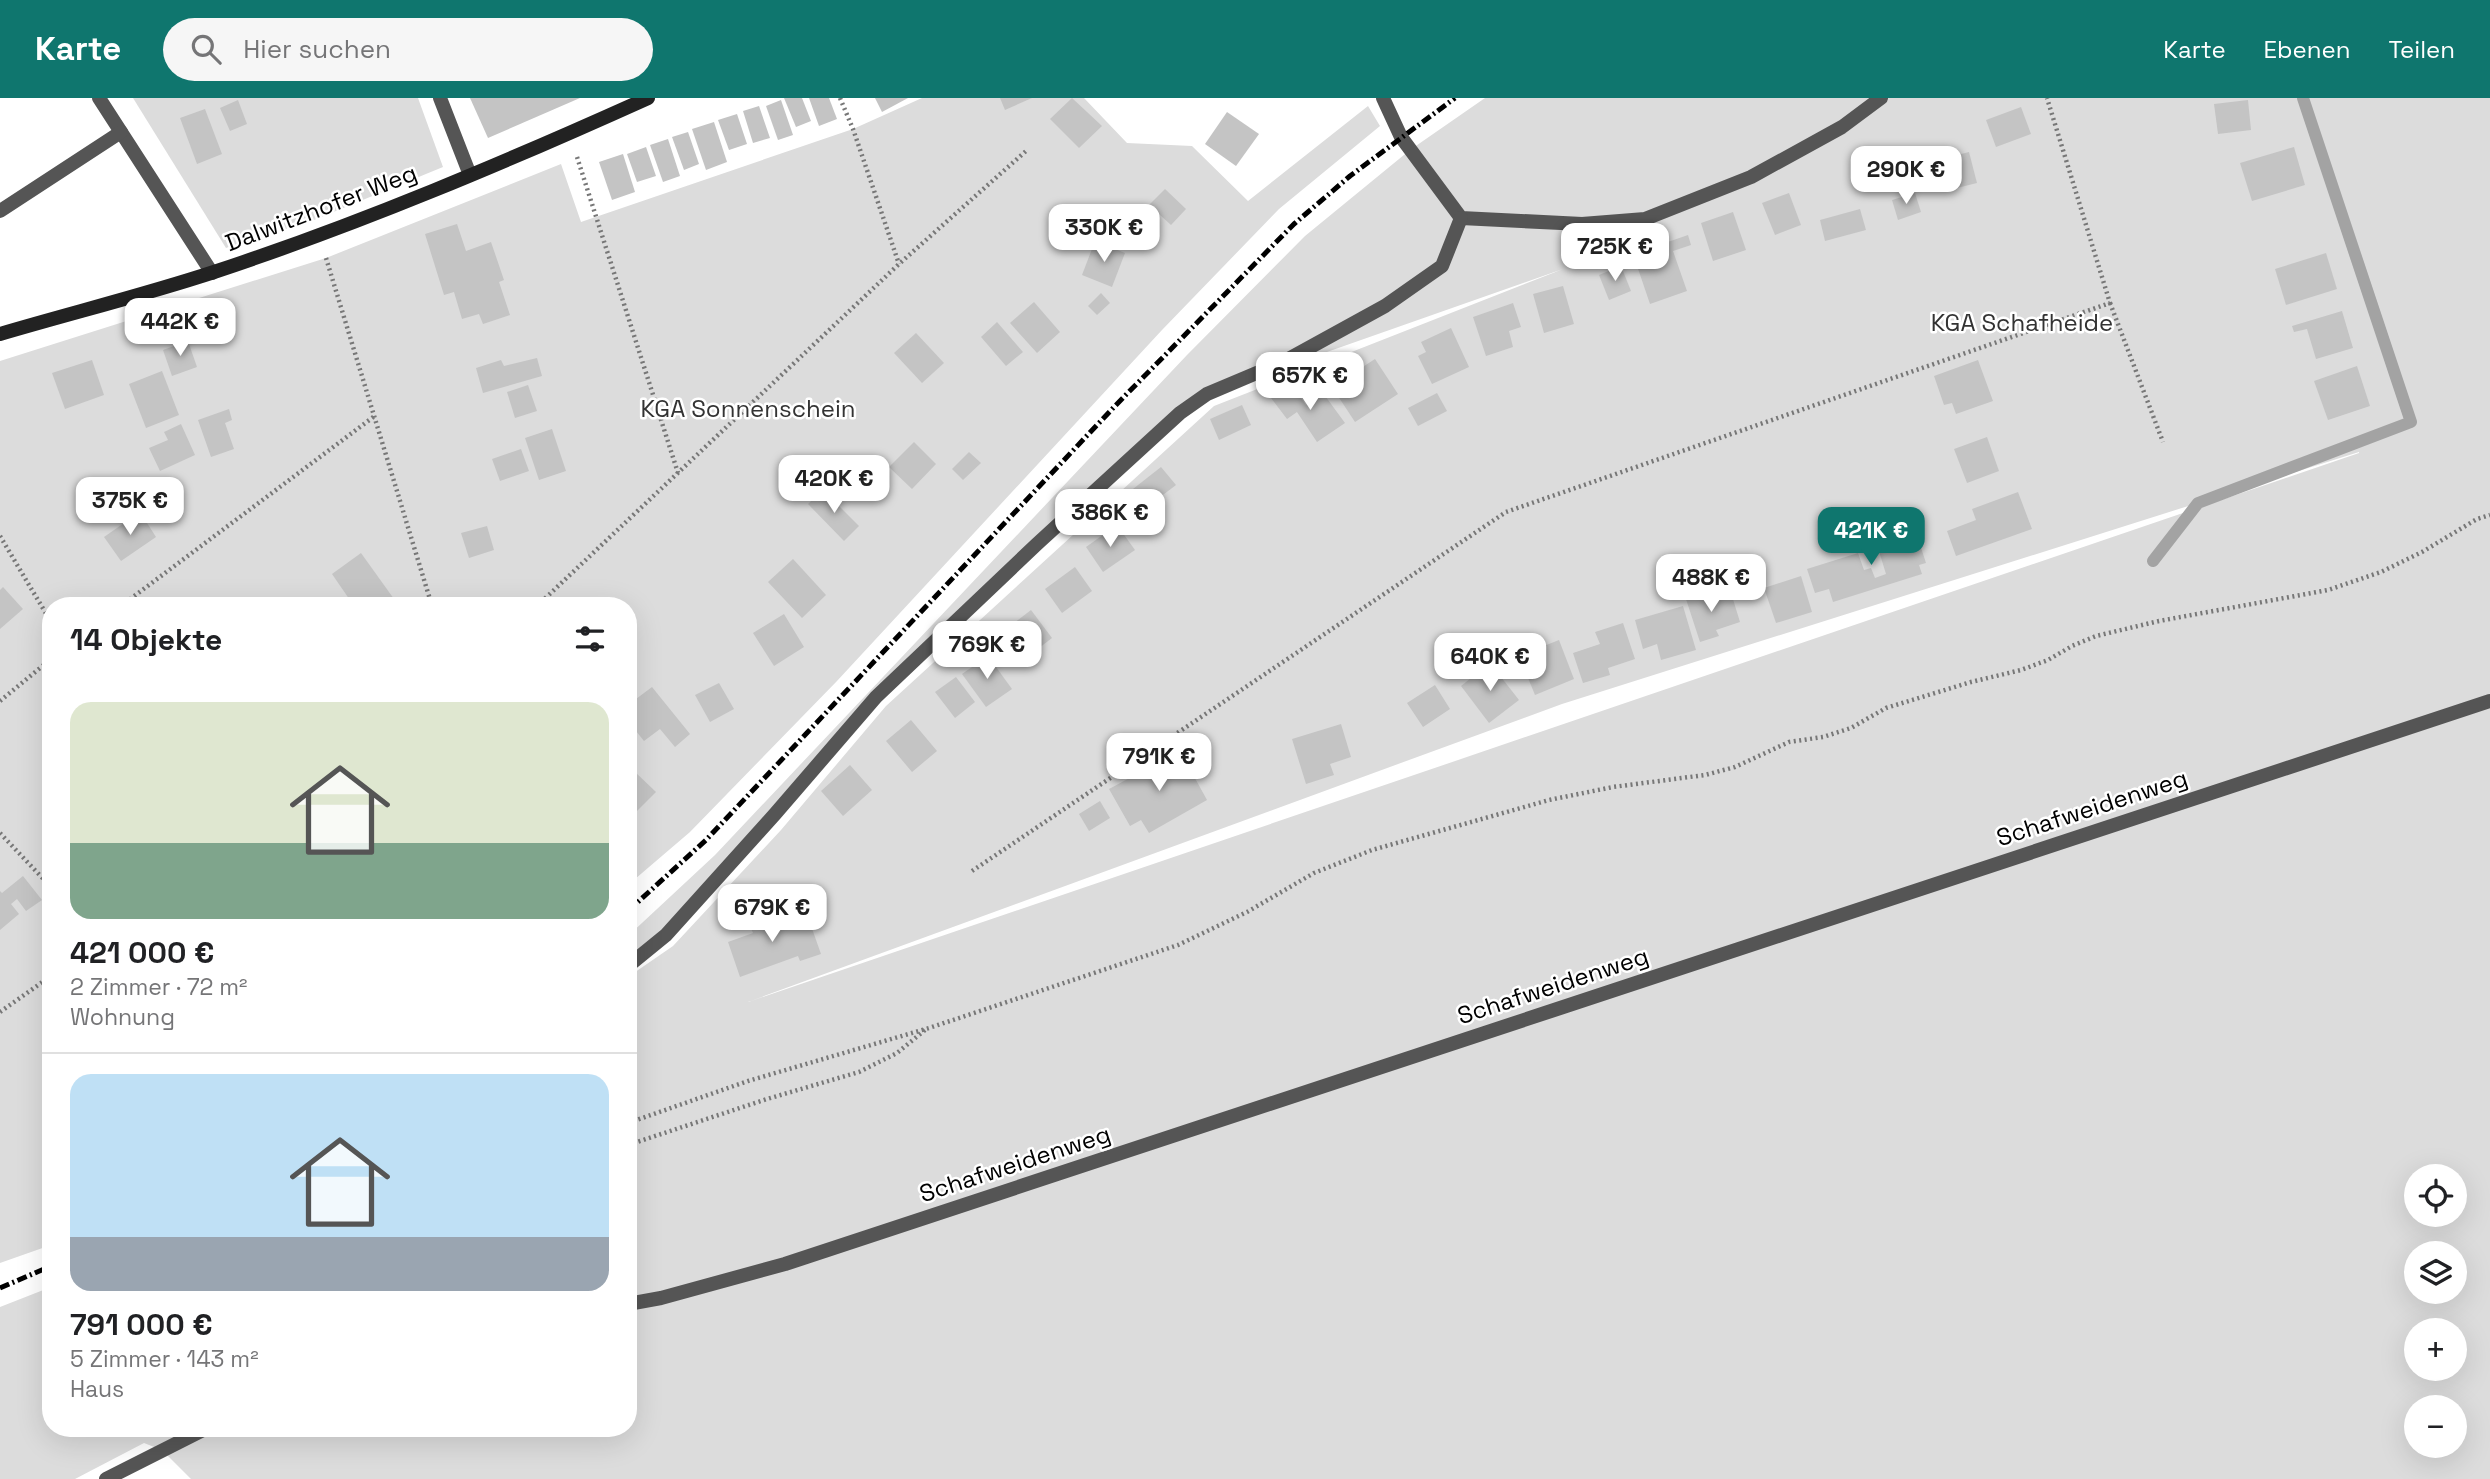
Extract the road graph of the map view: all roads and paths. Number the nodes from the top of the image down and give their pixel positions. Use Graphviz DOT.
graph roads {
  1 [pos="99,98"];
  2 [pos="440,98"];
  3 [pos="648,98"];
  4 [pos="840,98"];
  5 [pos="1383,98"];
  6 [pos="1881,98"];
  7 [pos="2048,98"];
  8 [pos="121,132"];
  9 [pos="570,133"];
  10 [pos="1026,151"];
  11 [pos="470,175"];
  12 [pos="0,211"];
  13 [pos="1461,218"];
  14 [pos="318,236"];
  15 [pos="899,264"];
  16 [pos="212,273"];
  17 [pos="2110,303"];
  18 [pos="0,334"];
  19 [pos="376,415"];
  20 [pos="2163,442"];
  21 [pos="678,473"];
  22 [pos="2490,515"];
  23 [pos="0,536"];
  24 [pos="133,597"];
  25 [pos="429,597"];
  26 [pos="547,597"];
  27 [pos="42,607"];
  28 [pos="42,666"];
  29 [pos="0,701"];
  30 [pos="2490,701"];
  31 [pos="0,833"];
  32 [pos="972,871"];
  33 [pos="42,877"];
  34 [pos="637,959"];
  35 [pos="42,982"];
  36 [pos="0,1012"];
  37 [pos="929,1028"];
  38 [pos="637,1121"];
  39 [pos="637,1142"];
  40 [pos="637,1302"];
  41 [pos="189,1437"];
  42 [pos="106,1479"];
  1 -- 8 [label="lane"];
  2 -- 11 [label="lane"];
  3 -- 9 [label="street, Dalwitzhofer Weg"];
  4 -- 15 [label="path"];
  5 -- 13 [label="lane"];
  6 -- 13 [label="lane"];
  7 -- 17 [label="path"];
  8 -- 12 [label="lane"];
  8 -- 16 [label="lane"];
  9 -- 11 [label="street, Dalwitzhofer Weg"];
  9 -- 21 [label="path"];
  10 -- 15 [label="path"];
  11 -- 14 [label="street, Dalwitzhofer Weg"];
  13 -- 34 [label="lane"];
  14 -- 16 [label="street, Dalwitzhofer Weg"];
  14 -- 19 [label="path"];
  15 -- 21 [label="path"];
  16 -- 18 [label="street, Dalwitzhofer Weg"];
  17 -- 20 [label="path"];
  17 -- 32 [label="path"];
  19 -- 24 [label="path"];
  19 -- 25 [label="path"];
  21 -- 26 [label="path"];
  22 -- 37 [label="path"];
  23 -- 27 [label="path"];
  28 -- 29 [label="path"];
  30 -- 40 [label="lane, Schafweidenweg"];
  31 -- 33 [label="path"];
  35 -- 36 [label="path"];
  37 -- 38 [label="path"];
  37 -- 39 [label="path"];
  41 -- 42 [label="lane"];
}
